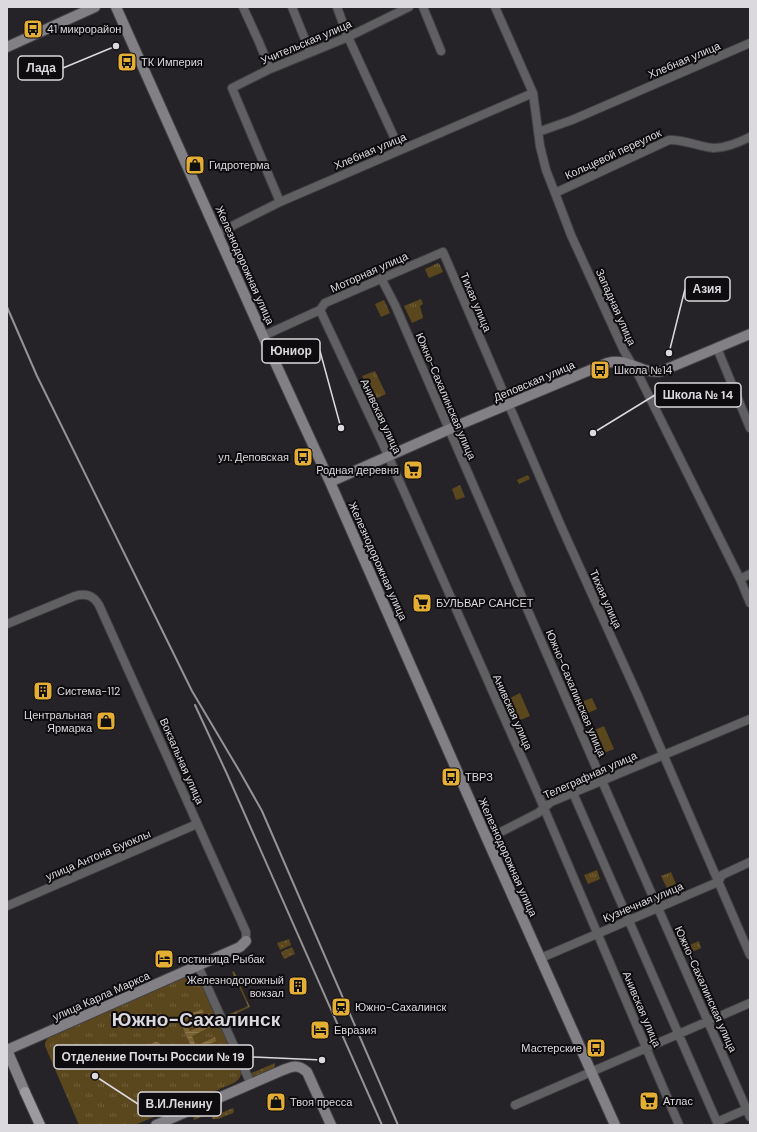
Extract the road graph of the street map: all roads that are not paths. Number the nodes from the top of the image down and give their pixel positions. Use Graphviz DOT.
graph roads {
  1 [pos="95,7"];
  2 [pos="116,7"];
  3 [pos="243,7"];
  4 [pos="292,7"];
  5 [pos="337,7"];
  6 [pos="410,7"];
  7 [pos="423,7"];
  8 [pos="495,7"];
  9 [pos="348,37"];
  10 [pos="750,43"];
  11 [pos="7,47"];
  12 [pos="441,51"];
  13 [pos="310,52"];
  14 [pos="270,69"];
  15 [pos="533,94"];
  16 [pos="538,132"];
  17 [pos="750,137"];
  18 [pos="400,150"];
  19 [pos="555,193"];
  20 [pos="280,202"];
  21 [pos="218,232"];
  22 [pos="443,252"];
  23 [pos="381,278"];
  24 [pos="320,310"];
  25 [pos="750,334"];
  26 [pos="263,336"];
  27 [pos="717,348"];
  28 [pos="631,364"];
  29 [pos="508,405"];
  30 [pos="750,428"];
  31 [pos="448,429"];
  32 [pos="388,456"];
  33 [pos="330,482"];
  34 [pos="750,574"];
  35 [pos="740,579"];
  36 [pos="750,603"];
  37 [pos="7,624"];
  38 [pos="750,719"];
  39 [pos="664,756"];
  40 [pos="602,781"];
  41 [pos="573,793"];
  42 [pos="544,807"];
  43 [pos="197,824"];
  44 [pos="486,839"];
  45 [pos="750,862"];
  46 [pos="718,882"];
  47 [pos="7,906"];
  48 [pos="658,908"];
  49 [pos="629,920"];
  50 [pos="598,933"];
  51 [pos="246,941"];
  52 [pos="750,955"];
  53 [pos="541,958"];
  54 [pos="198,966"];
  55 [pos="750,1003"];
  56 [pos="708,1021"];
  57 [pos="679,1034"];
  58 [pos="646,1048"];
  59 [pos="7,1050"];
  60 [pos="591,1073"];
  61 [pos="250,1084"];
  62 [pos="515,1105"];
  63 [pos="748,1113"];
  64 [pos="40,1125"];
  65 [pos="156,1125"];
  66 [pos="331,1125"];
  67 [pos="614,1125"];
  68 [pos="679,1125"];
  1 -- 11 [label="main road"];
  2 -- 21 [label="main road, Железнодорожная улица"];
  3 -- 14 [label="street"];
  4 -- 13 [label="street"];
  5 -- 9 [label="street"];
  6 -- 9 [label="street, Учительская улица"];
  7 -- 12 [label="street"];
  8 -- 15 [label="street, Западная улица"];
  9 -- 13 [label="street, Учительская улица"];
  9 -- 18 [label="street"];
  10 -- 16 [label="street, Хлебная улица"];
  13 -- 14 [label="street, Учительская улица"];
  14 -- 20 [label="street, Учительская улица"];
  15 -- 16 [label="street, Западная улица"];
  15 -- 18 [label="street, Хлебная улица"];
  16 -- 19 [label="street, Западная улица"];
  17 -- 19 [label="street, Кольцевой переулок"];
  18 -- 20 [label="street, Хлебная улица"];
  19 -- 28 [label="street, Западная улица"];
  20 -- 21 [label="street, Хлебная улица"];
  21 -- 26 [label="main road, Железнодорожная улица"];
  22 -- 23 [label="street, Моторная улица"];
  22 -- 29 [label="street, Тихая улица"];
  23 -- 24 [label="street, Моторная улица"];
  23 -- 31 [label="street, Южно-Сахалинская улица"];
  24 -- 26 [label="street, Моторная улица"];
  24 -- 32 [label="street, Анивская улица"];
  25 -- 27 [label="main road, Деповская улица"];
  26 -- 33 [label="main road, Железнодорожная улица"];
  27 -- 28 [label="main road, Деповская улица"];
  27 -- 30 [label="street"];
  28 -- 29 [label="main road, Деповская улица"];
  28 -- 35 [label="street, Западная улица"];
  29 -- 31 [label="main road, Деповская улица"];
  29 -- 39 [label="street, Тихая улица"];
  31 -- 32 [label="main road, Деповская улица"];
  31 -- 40 [label="street, Южно-Сахалинская улица"];
  32 -- 33 [label="main road, Деповская улица"];
  32 -- 42 [label="street, Анивская улица"];
  33 -- 44 [label="main road, Железнодорожная улица"];
  34 -- 35 [label="street"];
  35 -- 36 [label="street, Западная улица"];
  37 -- 43 [label="street, Вокзальная улица"];
  38 -- 39 [label="street, Телеграфная улица"];
  39 -- 40 [label="street, Телеграфная улица"];
  39 -- 46 [label="street, Тихая улица"];
  40 -- 41 [label="street, Телеграфная улица"];
  40 -- 48 [label="street, Южно-Сахалинская улица"];
  41 -- 42 [label="street, Телеграфная улица"];
  41 -- 49 [label="street"];
  42 -- 44 [label="street, Телеграфная улица"];
  42 -- 50 [label="street, Анивская улица"];
  43 -- 47 [label="street, улица Антона Буюклы"];
  43 -- 51 [label="street, Вокзальная улица"];
  44 -- 53 [label="main road, Железнодорожная улица"];
  45 -- 46 [label="street, Кузнечная улица"];
  46 -- 48 [label="street, Кузнечная улица"];
  46 -- 52 [label="street, Тихая улица"];
  48 -- 49 [label="street, Кузнечная улица"];
  48 -- 56 [label="street, Южно-Сахалинская улица"];
  49 -- 50 [label="street, Кузнечная улица"];
  49 -- 57 [label="street"];
  50 -- 53 [label="street, Кузнечная улица"];
  50 -- 58 [label="street, Анивская улица"];
  51 -- 54 [label="main road, улица Карла Маркса"];
  53 -- 60 [label="main road, Железнодорожная улица"];
  54 -- 59 [label="main road, улица Карла Маркса"];
  54 -- 61 [label="street"];
  55 -- 56 [label="street"];
  56 -- 57 [label="street"];
  56 -- 63 [label="street, Южно-Сахалинская улица"];
  57 -- 58 [label="street"];
  57 -- 63 [label="street"];
  58 -- 60 [label="street"];
  58 -- 68 [label="street, Анивская улица"];
  59 -- 64 [label="main road"];
  60 -- 62 [label="street"];
  60 -- 67 [label="main road, Железнодорожная улица"];
  61 -- 65 [label="main road"];
  61 -- 66 [label="main road"];
}
